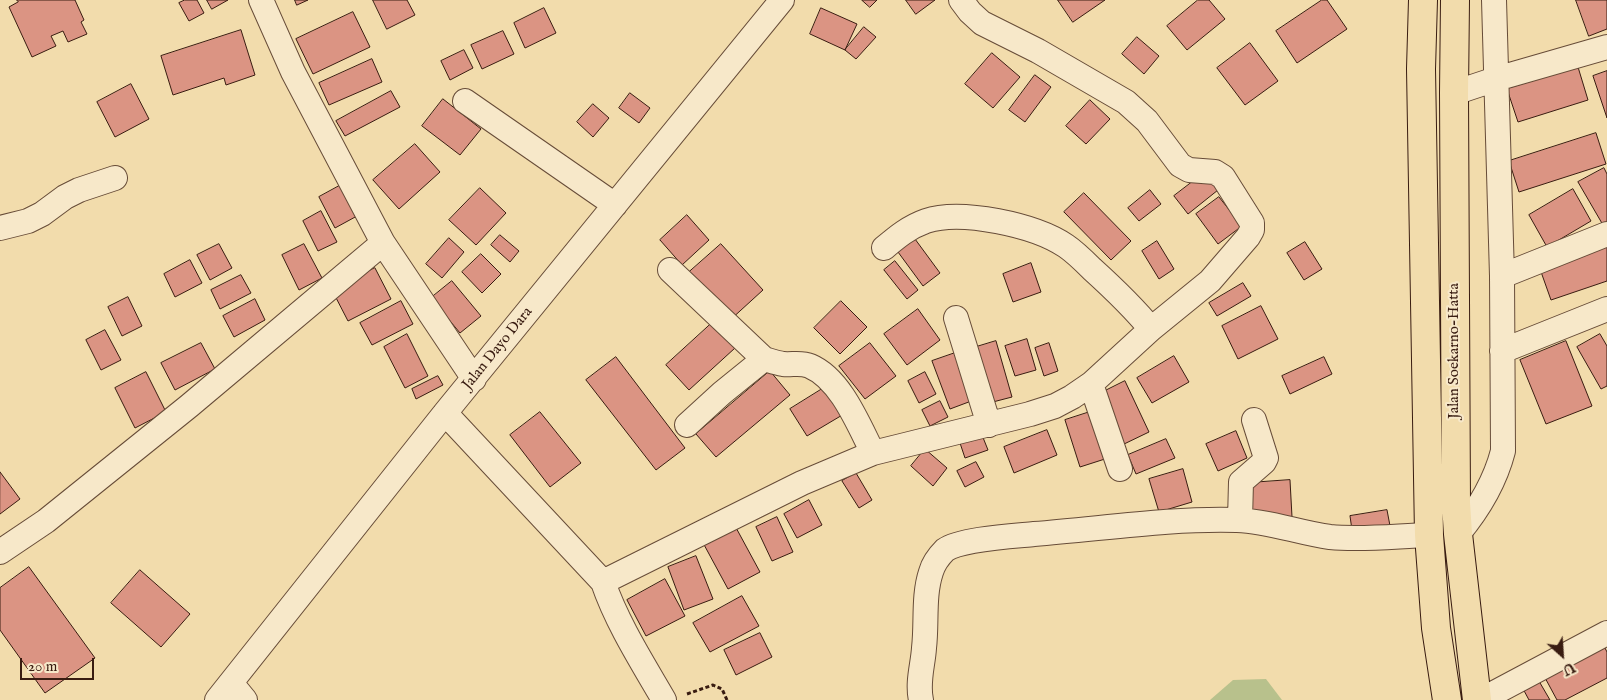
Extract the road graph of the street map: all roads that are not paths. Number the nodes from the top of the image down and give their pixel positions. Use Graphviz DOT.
graph roads {
  1 [pos="261,0"];
  2 [pos="782,0"];
  3 [pos="961,0"];
  4 [pos="1423,0"];
  5 [pos="1455,0"];
  6 [pos="1494,0"];
  7 [pos="1607,47"];
  8 [pos="1496,79"];
  9 [pos="1454,93"];
  10 [pos="465,101"];
  11 [pos="115,178"];
  12 [pos="615,205"];
  13 [pos="0,228"];
  14 [pos="1607,234"];
  15 [pos="383,243"];
  16 [pos="884,248"];
  17 [pos="670,270"];
  18 [pos="1502,276"];
  19 [pos="1607,309"];
  20 [pos="956,318"];
  21 [pos="1151,329"];
  22 [pos="1502,351"];
  23 [pos="764,359"];
  24 [pos="474,379"];
  25 [pos="1091,384"];
  26 [pos="446,413"];
  27 [pos="1254,420"];
  28 [pos="686,425"];
  29 [pos="990,425"];
  30 [pos="873,454"];
  31 [pos="1120,469"];
  32 [pos="1240,520"];
  33 [pos="1458,534"];
  34 [pos="1428,535"];
  35 [pos="0,552"];
  36 [pos="603,582"];
  37 [pos="1607,633"];
  38 [pos="231,694"];
  39 [pos="672,698"];
  40 [pos="921,700"];
  41 [pos="1447,700"];
  42 [pos="1477,700"];
  43 [pos="1481,700"];
  1 -- 15 [label="street"];
  2 -- 12 [label="street, Jalan Dayo Dara"];
  3 -- 21 [label="street"];
  4 -- 34 [label="main road"];
  5 -- 9 [label="main road, Jalan Soekarno-Hatta"];
  6 -- 8 [label="street"];
  7 -- 8 [label="street"];
  8 -- 9 [label="street"];
  8 -- 18 [label="street"];
  9 -- 33 [label="main road, Jalan Soekarno-Hatta"];
  10 -- 12 [label="street"];
  11 -- 13 [label="street"];
  12 -- 24 [label="street, Jalan Dayo Dara"];
  14 -- 18 [label="street"];
  15 -- 24 [label="street"];
  15 -- 35 [label="street"];
  16 -- 21 [label="street"];
  17 -- 23 [label="street"];
  18 -- 22 [label="street"];
  19 -- 22 [label="street"];
  20 -- 29 [label="street"];
  21 -- 25 [label="street"];
  22 -- 33 [label="street"];
  23 -- 28 [label="street"];
  23 -- 30 [label="street"];
  24 -- 26 [label="street, Jalan Dayo Dara"];
  25 -- 29 [label="street"];
  25 -- 31 [label="street"];
  26 -- 36 [label="street"];
  26 -- 38 [label="street, Jalan Dayo Dara"];
  27 -- 32 [label="street"];
  29 -- 30 [label="street"];
  30 -- 36 [label="street"];
  32 -- 34 [label="street"];
  32 -- 40 [label="street"];
  33 -- 42 [label="main road, Jalan Soekarno-Hatta"];
  34 -- 41 [label="main road"];
  36 -- 39 [label="street"];
  37 -- 43 [label="street"];
}
